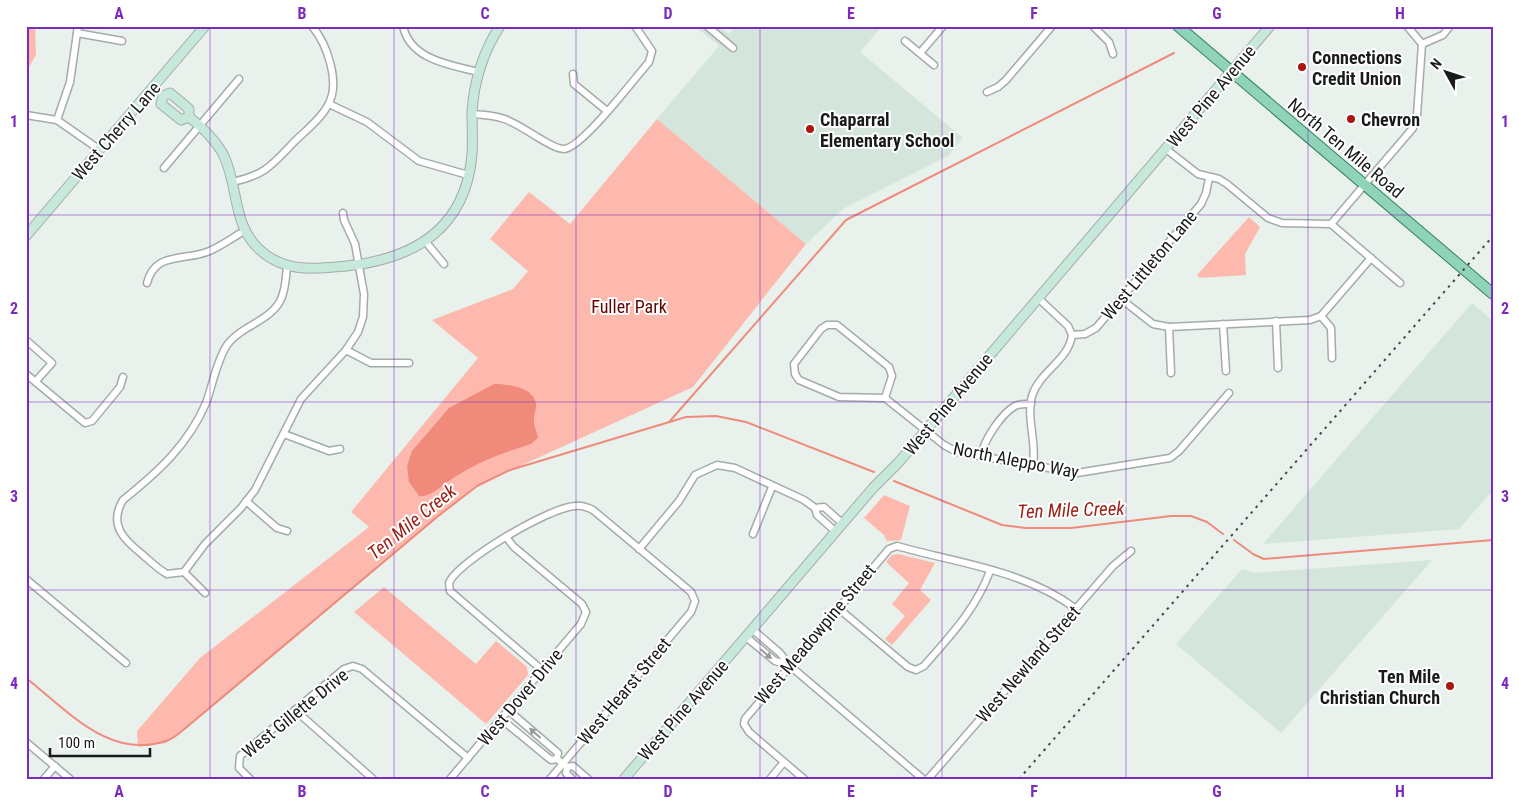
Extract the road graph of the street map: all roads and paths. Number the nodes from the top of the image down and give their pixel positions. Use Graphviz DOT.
graph roads {
  1 [pos="205,26"];
  2 [pos="312,26"];
  3 [pos="403,26"];
  4 [pos="500,26"];
  5 [pos="635,26"];
  6 [pos="707,26"];
  7 [pos="943,26"];
  8 [pos="1052,26"];
  9 [pos="1093,26"];
  10 [pos="1178,26"];
  11 [pos="1270,26"];
  12 [pos="1407,26"];
  13 [pos="1450,26"];
  14 [pos="78,30"];
  15 [pos="122,41"];
  16 [pos="905,41"];
  17 [pos="1422,44"];
  18 [pos="733,48"];
  19 [pos="920,53"];
  20 [pos="1114,54"];
  21 [pos="934,65"];
  22 [pos="478,72"];
  23 [pos="1232,72"];
  24 [pos="573,74"];
  25 [pos="239,79"];
  26 [pos="153,88"];
  27 [pos="987,92"];
  28 [pos="163,96"];
  29 [pos="329,104"];
  30 [pos="607,111"];
  31 [pos="472,114"];
  32 [pos="26,116"];
  33 [pos="189,117"];
  34 [pos="57,120"];
  35 [pos="200,126"];
  36 [pos="1166,149"];
  37 [pos="100,150"];
  38 [pos="164,168"];
  39 [pos="468,175"];
  40 [pos="1209,178"];
  41 [pos="232,182"];
  42 [pos="1365,185"];
  43 [pos="343,212"];
  44 [pos="1331,224"];
  45 [pos="244,231"];
  46 [pos="26,236"];
  47 [pos="425,241"];
  48 [pos="1371,258"];
  49 [pos="359,264"];
  50 [pos="444,264"];
  51 [pos="287,266"];
  52 [pos="147,283"];
  53 [pos="1400,284"];
  54 [pos="1493,294"];
  55 [pos="1038,298"];
  56 [pos="1121,299"];
  57 [pos="1321,316"];
  58 [pos="1276,321"];
  59 [pos="1223,324"];
  60 [pos="1169,327"];
  61 [pos="1072,335"];
  62 [pos="26,340"];
  63 [pos="346,350"];
  64 [pos="1332,358"];
  65 [pos="410,363"];
  66 [pos="1278,368"];
  67 [pos="1226,371"];
  68 [pos="26,374"];
  69 [pos="1171,374"];
  70 [pos="123,377"];
  71 [pos="36,382"];
  72 [pos="1228,393"];
  73 [pos="885,398"];
  74 [pos="1031,404"];
  75 [pos="926,430"];
  76 [pos="284,434"];
  77 [pos="340,449"];
  78 [pos="981,456"];
  79 [pos="1033,465"];
  80 [pos="772,487"];
  81 [pos="246,502"];
  82 [pos="815,508"];
  83 [pos="843,524"];
  84 [pos="287,531"];
  85 [pos="836,532"];
  86 [pos="753,534"];
  87 [pos="506,537"];
  88 [pos="639,549"];
  89 [pos="1131,551"];
  90 [pos="990,571"];
  91 [pos="184,572"];
  92 [pos="26,579"];
  93 [pos="205,593"];
  94 [pos="838,608"];
  95 [pos="1076,608"];
  96 [pos="749,633"];
  97 [pos="126,663"];
  98 [pos="789,665"];
  99 [pos="542,670"];
  100 [pos="295,710"];
  101 [pos="508,710"];
  102 [pos="501,719"];
  103 [pos="26,742"];
  104 [pos="468,758"];
  105 [pos="784,762"];
  106 [pos="562,763"];
  107 [pos="55,766"];
  108 [pos="44,779"];
  109 [pos="70,779"];
  110 [pos="250,779"];
  111 [pos="373,779"];
  112 [pos="450,779"];
  113 [pos="550,779"];
  114 [pos="572,779"];
  115 [pos="588,779"];
  116 [pos="624,779"];
  117 [pos="770,779"];
  118 [pos="804,779"];
  119 [pos="923,779"];
  120 [pos="928,779"];
  1 -- 26 [label="street, West Cherry Lane"];
  2 -- 29 [label="street"];
  3 -- 22 [label="street"];
  4 -- 22 [label="street"];
  5 -- 30 [label="street"];
  6 -- 18 [label="street"];
  7 -- 19 [label="street"];
  8 -- 27 [label="street"];
  9 -- 20 [label="street"];
  10 -- 23 [label="main road, North Ten Mile Road"];
  11 -- 23 [label="street, West Pine Avenue"];
  12 -- 17 [label="street"];
  13 -- 17 [label="street"];
  14 -- 15 [label="street"];
  14 -- 34 [label="street"];
  16 -- 19 [label="street"];
  17 -- 42 [label="street"];
  19 -- 21 [label="street"];
  22 -- 31 [label="street"];
  23 -- 36 [label="street, West Pine Avenue"];
  23 -- 42 [label="main road, North Ten Mile Road"];
  24 -- 30 [label="street"];
  25 -- 35 [label="street"];
  26 -- 28 [label="street"];
  26 -- 37 [label="street, West Cherry Lane"];
  28 -- 33 [label="street"];
  28 -- 33 [label="street"];
  29 -- 39 [label="street"];
  29 -- 41 [label="street"];
  30 -- 31 [label="street"];
  31 -- 39 [label="street"];
  32 -- 34 [label="street"];
  33 -- 35 [label="street"];
  34 -- 37 [label="street"];
  35 -- 38 [label="street"];
  35 -- 41 [label="street"];
  36 -- 40 [label="street"];
  36 -- 55 [label="street, West Pine Avenue"];
  37 -- 46 [label="street, West Cherry Lane"];
  39 -- 47 [label="street"];
  40 -- 44 [label="street"];
  40 -- 56 [label="street, West Littleton Lane"];
  41 -- 45 [label="street"];
  42 -- 44 [label="street"];
  42 -- 54 [label="main road, North Ten Mile Road"];
  43 -- 49 [label="street"];
  44 -- 48 [label="street"];
  45 -- 51 [label="street"];
  45 -- 52 [label="street"];
  47 -- 49 [label="street"];
  47 -- 50 [label="street"];
  48 -- 53 [label="street"];
  48 -- 57 [label="street"];
  49 -- 51 [label="street"];
  49 -- 63 [label="street"];
  51 -- 91 [label="street"];
  55 -- 61 [label="street"];
  55 -- 75 [label="street, West Pine Avenue"];
  56 -- 60 [label="street"];
  56 -- 61 [label="street, West Littleton Lane"];
  57 -- 58 [label="street"];
  57 -- 64 [label="street"];
  58 -- 59 [label="street"];
  58 -- 66 [label="street"];
  59 -- 60 [label="street"];
  59 -- 67 [label="street"];
  60 -- 69 [label="street"];
  61 -- 74 [label="street"];
  62 -- 71 [label="street"];
  63 -- 65 [label="street"];
  63 -- 76 [label="street"];
  68 -- 71 [label="street"];
  70 -- 71 [label="street"];
  72 -- 79 [label="street, North Aleppo Way"];
  73 -- 73 [label="street"];
  73 -- 75 [label="street, North Aleppo Way"];
  74 -- 78 [label="street"];
  74 -- 79 [label="street"];
  75 -- 78 [label="street, North Aleppo Way"];
  75 -- 83 [label="street, West Pine Avenue"];
  76 -- 77 [label="street"];
  76 -- 81 [label="street"];
  78 -- 79 [label="street, North Aleppo Way"];
  80 -- 82 [label="street"];
  80 -- 86 [label="street"];
  80 -- 88 [label="street"];
  81 -- 84 [label="street"];
  81 -- 91 [label="street"];
  82 -- 83 [label="street"];
  82 -- 85 [label="street"];
  83 -- 85 [label="street, West Pine Avenue"];
  85 -- 96 [label="street, West Pine Avenue"];
  87 -- 88 [label="street"];
  87 -- 99 [label="street, West Dover Drive"];
  87 -- 99 [label="street"];
  88 -- 106 [label="street, West Hearst Street"];
  89 -- 95 [label="street, West Newland Street"];
  90 -- 94 [label="street, West Meadowpine Street"];
  90 -- 94 [label="street"];
  90 -- 95 [label="street"];
  91 -- 93 [label="street"];
  92 -- 97 [label="street"];
  94 -- 98 [label="street, West Meadowpine Street"];
  95 -- 120 [label="street, West Newland Street"];
  96 -- 98 [label="street"];
  96 -- 116 [label="street, West Pine Avenue"];
  98 -- 105 [label="street, West Meadowpine Street"];
  98 -- 119 [label="street"];
  99 -- 101 [label="street, West Dover Drive"];
  100 -- 104 [label="street, West Gillette Drive"];
  100 -- 110 [label="street, West Gillette Drive"];
  100 -- 111 [label="street"];
  101 -- 102 [label="street, West Dover Drive"];
  106 -- 101 [label="street, one-way"];
  102 -- 104 [label="street, West Dover Drive"];
  102 -- 106 [label="street"];
  103 -- 107 [label="street"];
  104 -- 112 [label="street, West Dover Drive"];
  105 -- 117 [label="street"];
  105 -- 118 [label="street"];
  106 -- 113 [label="street, West Hearst Street"];
  106 -- 114 [label="street"];
  106 -- 115 [label="street"];
  107 -- 108 [label="street"];
  107 -- 109 [label="street"];
}
